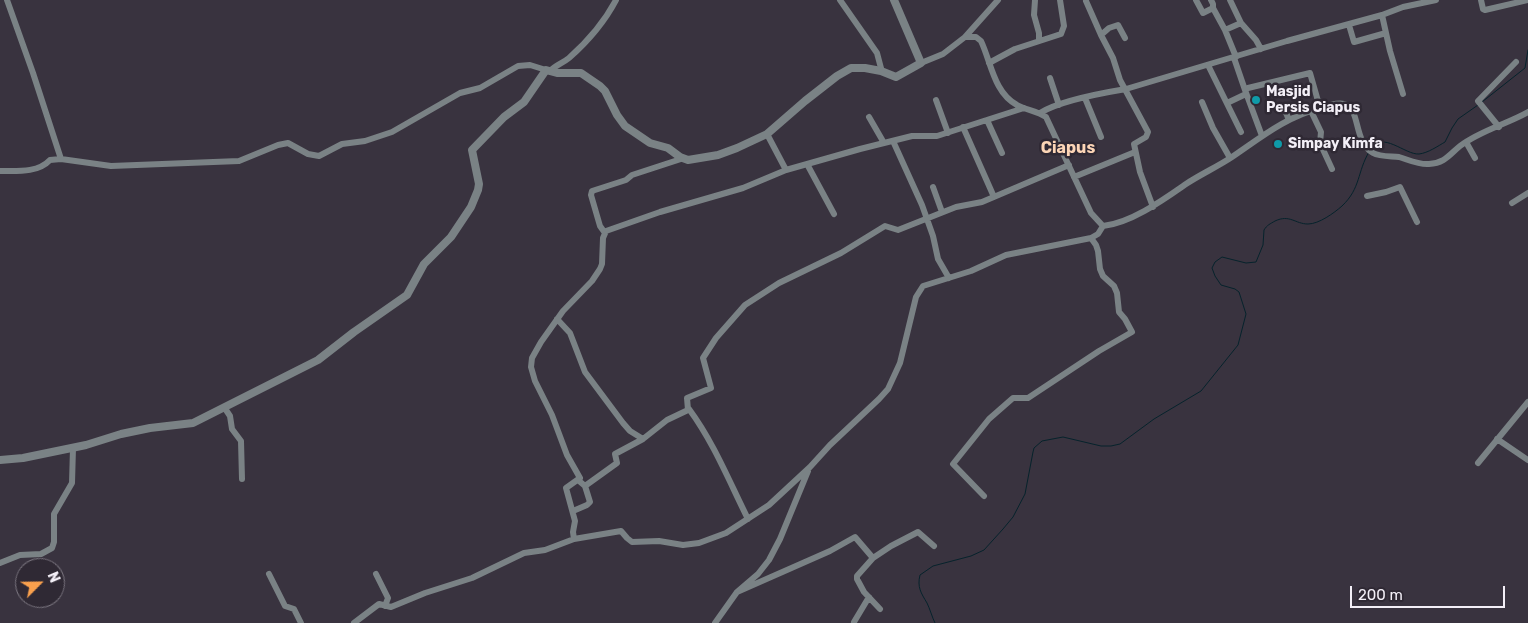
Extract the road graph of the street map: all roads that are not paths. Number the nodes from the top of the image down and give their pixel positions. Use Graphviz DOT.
graph roads {
  1 [pos="6,0"];
  2 [pos="616,0"];
  3 [pos="840,0"];
  4 [pos="895,0"];
  5 [pos="998,0"];
  6 [pos="1035,0"];
  7 [pos="1060,0"];
  8 [pos="1196,0"];
  9 [pos="1211,0"];
  10 [pos="1230,0"];
  11 [pos="1436,0"];
  12 [pos="1481,0"];
  13 [pos="1528,0"];
  14 [pos="1086,1"];
  15 [pos="1213,8"];
  16 [pos="1382,15"];
  17 [pos="1241,24"];
  18 [pos="1349,25"];
  19 [pos="1225,30"];
  20 [pos="1386,33"];
  21 [pos="1101,35"];
  22 [pos="964,37"];
  23 [pos="1125,38"];
  24 [pos="1039,41"];
  25 [pos="1260,49"];
  26 [pos="1235,57"];
  27 [pos="1516,62"];
  28 [pos="989,63"];
  29 [pos="921,64"];
  30 [pos="1208,65"];
  31 [pos="548,71"];
  32 [pos="882,72"];
  33 [pos="1050,78"];
  34 [pos="1126,89"];
  35 [pos="1246,92"];
  36 [pos="1403,94"];
  37 [pos="1085,98"];
  38 [pos="936,100"];
  39 [pos="1202,102"];
  40 [pos="1227,103"];
  41 [pos="1059,105"];
  42 [pos="1024,108"];
  43 [pos="1284,108"];
  44 [pos="1320,108"];
  45 [pos="1310,111"];
  46 [pos="1528,112"];
  47 [pos="1040,114"];
  48 [pos="868,117"];
  49 [pos="986,120"];
  50 [pos="1289,120"];
  51 [pos="962,127"];
  52 [pos="1499,127"];
  53 [pos="1241,132"];
  54 [pos="948,133"];
  55 [pos="767,134"];
  56 [pos="1262,136"];
  57 [pos="1101,137"];
  58 [pos="892,141"];
  59 [pos="1466,142"];
  60 [pos="884,143"];
  61 [pos="1135,152"];
  62 [pos="1002,153"];
  63 [pos="684,158"];
  64 [pos="1230,158"];
  65 [pos="1475,158"];
  66 [pos="61,159"];
  67 [pos="807,164"];
  68 [pos="1069,165"];
  69 [pos="1332,169"];
  70 [pos="786,170"];
  71 [pos="0,171"];
  72 [pos="1074,177"];
  73 [pos="933,187"];
  74 [pos="1528,193"];
  75 [pos="1367,196"];
  76 [pos="994,197"];
  77 [pos="1512,203"];
  78 [pos="1153,207"];
  79 [pos="942,212"];
  80 [pos="834,214"];
  81 [pos="926,217"];
  82 [pos="1417,222"];
  83 [pos="1102,226"];
  84 [pos="605,233"];
  85 [pos="1091,238"];
  86 [pos="949,278"];
  87 [pos="557,319"];
  88 [pos="1528,402"];
  89 [pos="224,407"];
  90 [pos="689,409"];
  91 [pos="643,439"];
  92 [pos="1498,439"];
  93 [pos="73,448"];
  94 [pos="0,460"];
  95 [pos="1528,460"];
  96 [pos="1478,464"];
  97 [pos="810,467"];
  98 [pos="242,479"];
  99 [pos="578,480"];
  100 [pos="585,486"];
  101 [pos="984,496"];
  102 [pos="573,511"];
  103 [pos="748,519"];
  104 [pos="574,539"];
  105 [pos="934,546"];
  106 [pos="873,558"];
  107 [pos="0,563"];
  108 [pos="269,574"];
  109 [pos="376,574"];
  110 [pos="736,592"];
  111 [pos="869,597"];
  112 [pos="385,606"];
  113 [pos="880,609"];
  114 [pos="854,622"];
  115 [pos="301,623"];
  116 [pos="354,623"];
  117 [pos="716,623"];
  1 -- 66 [label="street"];
  2 -- 31 [label="street"];
  3 -- 32 [label="street"];
  4 -- 29 [label="street"];
  5 -- 22 [label="street"];
  6 -- 24 [label="street"];
  7 -- 24 [label="street"];
  8 -- 15 [label="street"];
  9 -- 15 [label="street"];
  10 -- 17 [label="street"];
  11 -- 16 [label="street"];
  12 -- 13 [label="street"];
  14 -- 21 [label="street"];
  15 -- 19 [label="street"];
  16 -- 18 [label="street"];
  16 -- 20 [label="street"];
  17 -- 19 [label="street"];
  17 -- 25 [label="street"];
  18 -- 20 [label="street"];
  18 -- 25 [label="street"];
  19 -- 26 [label="street"];
  20 -- 36 [label="street"];
  21 -- 23 [label="street"];
  21 -- 34 [label="street"];
  22 -- 28 [label="street"];
  22 -- 29 [label="street"];
  24 -- 28 [label="street"];
  25 -- 26 [label="street"];
  26 -- 30 [label="street"];
  26 -- 35 [label="street"];
  27 -- 52 [label="street"];
  28 -- 42 [label="street"];
  29 -- 32 [label="street"];
  30 -- 34 [label="street"];
  30 -- 40 [label="street"];
  31 -- 63 [label="street"];
  31 -- 66 [label="street"];
  31 -- 89 [label="street"];
  32 -- 55 [label="street"];
  33 -- 41 [label="street"];
  34 -- 37 [label="street"];
  34 -- 61 [label="street"];
  35 -- 40 [label="street"];
  35 -- 44 [label="street"];
  35 -- 56 [label="street"];
  37 -- 41 [label="street"];
  37 -- 57 [label="street"];
  38 -- 54 [label="street"];
  39 -- 64 [label="street"];
  40 -- 53 [label="street"];
  41 -- 47 [label="street"];
  42 -- 47 [label="street"];
  42 -- 49 [label="street"];
  43 -- 50 [label="street"];
  44 -- 45 [label="street"];
  44 -- 59 [label="street"];
  45 -- 50 [label="street"];
  45 -- 69 [label="street"];
  46 -- 52 [label="street"];
  47 -- 68 [label="street"];
  48 -- 60 [label="street"];
  49 -- 51 [label="street"];
  49 -- 62 [label="street"];
  50 -- 56 [label="street"];
  51 -- 54 [label="street"];
  51 -- 76 [label="street"];
  52 -- 59 [label="street"];
  54 -- 58 [label="street"];
  55 -- 63 [label="street"];
  55 -- 70 [label="street"];
  56 -- 64 [label="street"];
  58 -- 60 [label="street"];
  58 -- 81 [label="street"];
  59 -- 65 [label="street"];
  60 -- 67 [label="street"];
  61 -- 72 [label="street"];
  61 -- 78 [label="street"];
  63 -- 84 [label="street"];
  64 -- 78 [label="street"];
  66 -- 71 [label="street"];
  67 -- 70 [label="street"];
  67 -- 80 [label="street"];
  68 -- 72 [label="street"];
  68 -- 76 [label="street"];
  70 -- 84 [label="street"];
  72 -- 83 [label="street"];
  73 -- 79 [label="street"];
  74 -- 77 [label="street"];
  75 -- 82 [label="street"];
  76 -- 79 [label="street"];
  78 -- 83 [label="street"];
  79 -- 81 [label="street"];
  81 -- 86 [label="street"];
  81 -- 90 [label="street"];
  83 -- 85 [label="street"];
  84 -- 87 [label="street"];
  85 -- 86 [label="street"];
  85 -- 101 [label="street"];
  86 -- 97 [label="street"];
  87 -- 91 [label="street"];
  87 -- 99 [label="street"];
  88 -- 92 [label="street"];
  89 -- 93 [label="street"];
  89 -- 98 [label="street"];
  90 -- 91 [label="street"];
  90 -- 103 [label="street"];
  91 -- 100 [label="street"];
  92 -- 95 [label="street"];
  92 -- 96 [label="street"];
  93 -- 94 [label="street"];
  93 -- 107 [label="street"];
  97 -- 103 [label="street"];
  97 -- 110 [label="street"];
  99 -- 100 [label="street"];
  99 -- 102 [label="street"];
  100 -- 102 [label="street"];
  102 -- 104 [label="street"];
  103 -- 104 [label="street"];
  104 -- 112 [label="street"];
  105 -- 106 [label="street"];
  106 -- 110 [label="street"];
  106 -- 111 [label="street"];
  108 -- 115 [label="street"];
  109 -- 112 [label="street"];
  110 -- 117 [label="street"];
  111 -- 113 [label="street"];
  111 -- 114 [label="street"];
  112 -- 116 [label="street"];
}
